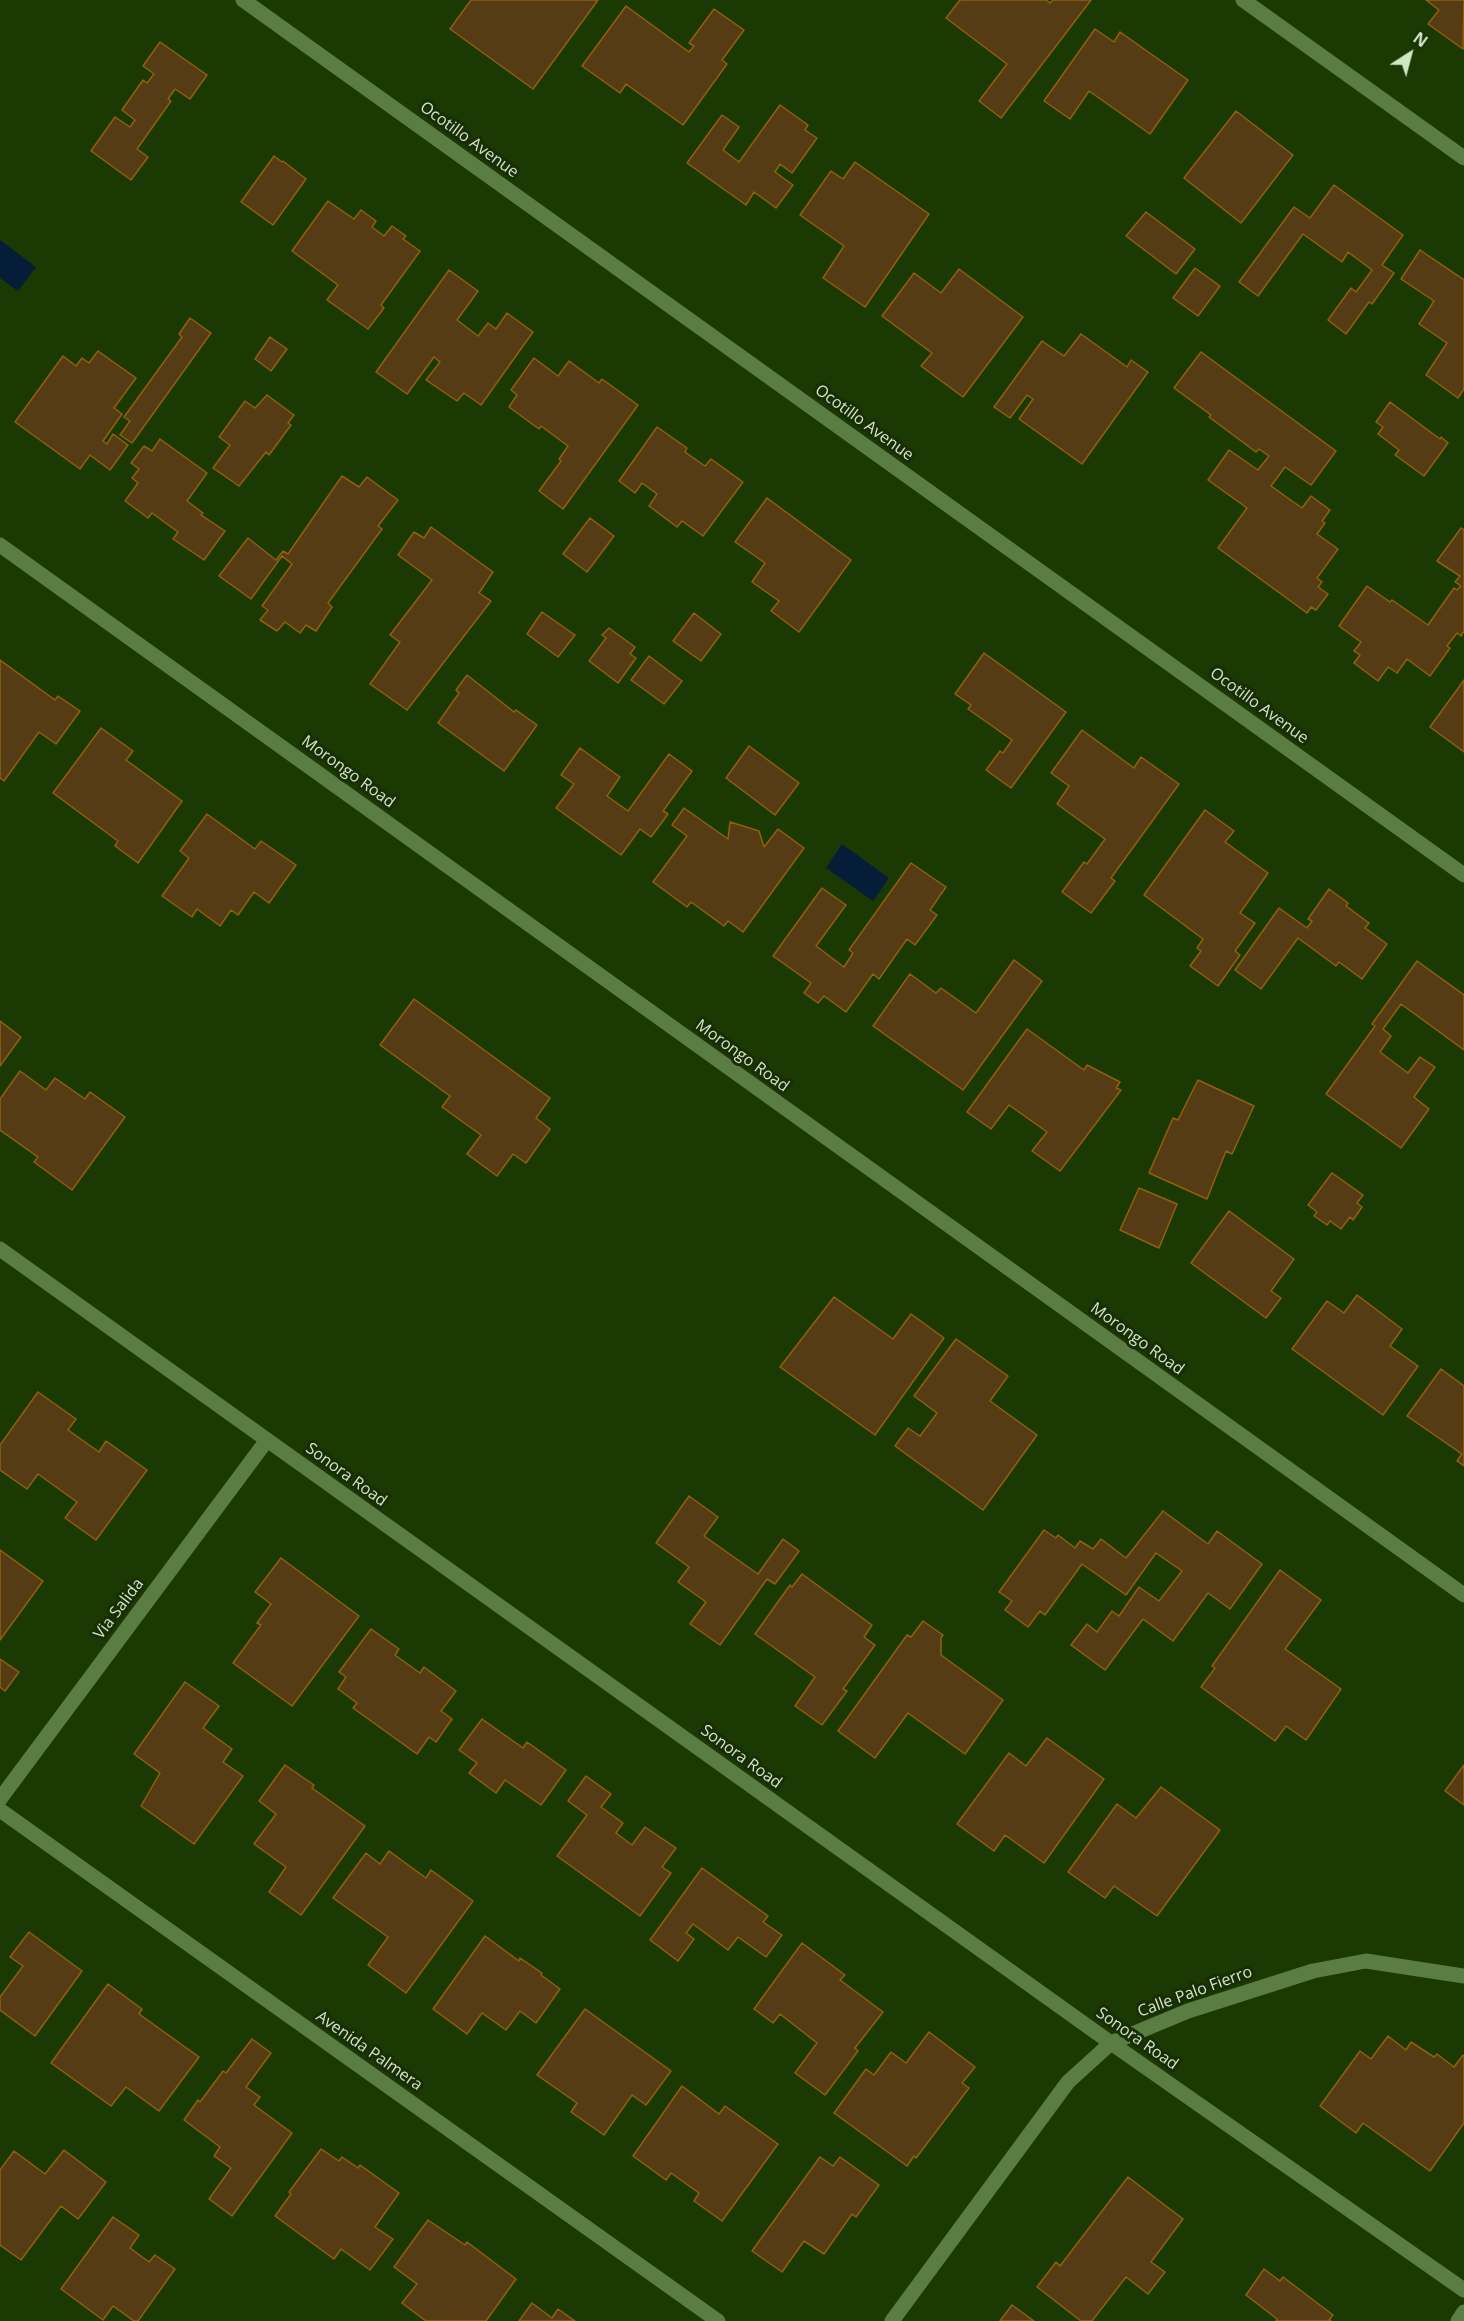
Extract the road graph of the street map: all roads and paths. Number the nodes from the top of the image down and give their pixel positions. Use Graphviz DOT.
graph roads {
  1 [pos="243,0"];
  2 [pos="1243,0"];
  3 [pos="1464,158"];
  4 [pos="0,545"];
  5 [pos="1464,875"];
  6 [pos="0,1249"];
  7 [pos="267,1440"];
  8 [pos="1464,1595"];
  9 [pos="0,1799"];
  10 [pos="0,1810"];
  11 [pos="1464,1976"];
  12 [pos="1111,2043"];
  13 [pos="1464,2290"];
  14 [pos="1464,2312"];
  15 [pos="718,2321"];
  16 [pos="892,2321"];
  17 [pos="1458,2321"];
  1 -- 5 [label="street, Ocotillo Avenue"];
  2 -- 3 [label="street"];
  4 -- 8 [label="street, Morongo Road"];
  6 -- 7 [label="street, Sonora Road"];
  7 -- 9 [label="street, Via Salida"];
  7 -- 12 [label="street, Sonora Road"];
  10 -- 15 [label="street, Avenida Palmera"];
  11 -- 12 [label="street, Calle Palo Fierro"];
  12 -- 13 [label="street, Sonora Road"];
  12 -- 16 [label="street, Calle Palo Fierro"];
  14 -- 17 [label="street"];
}
